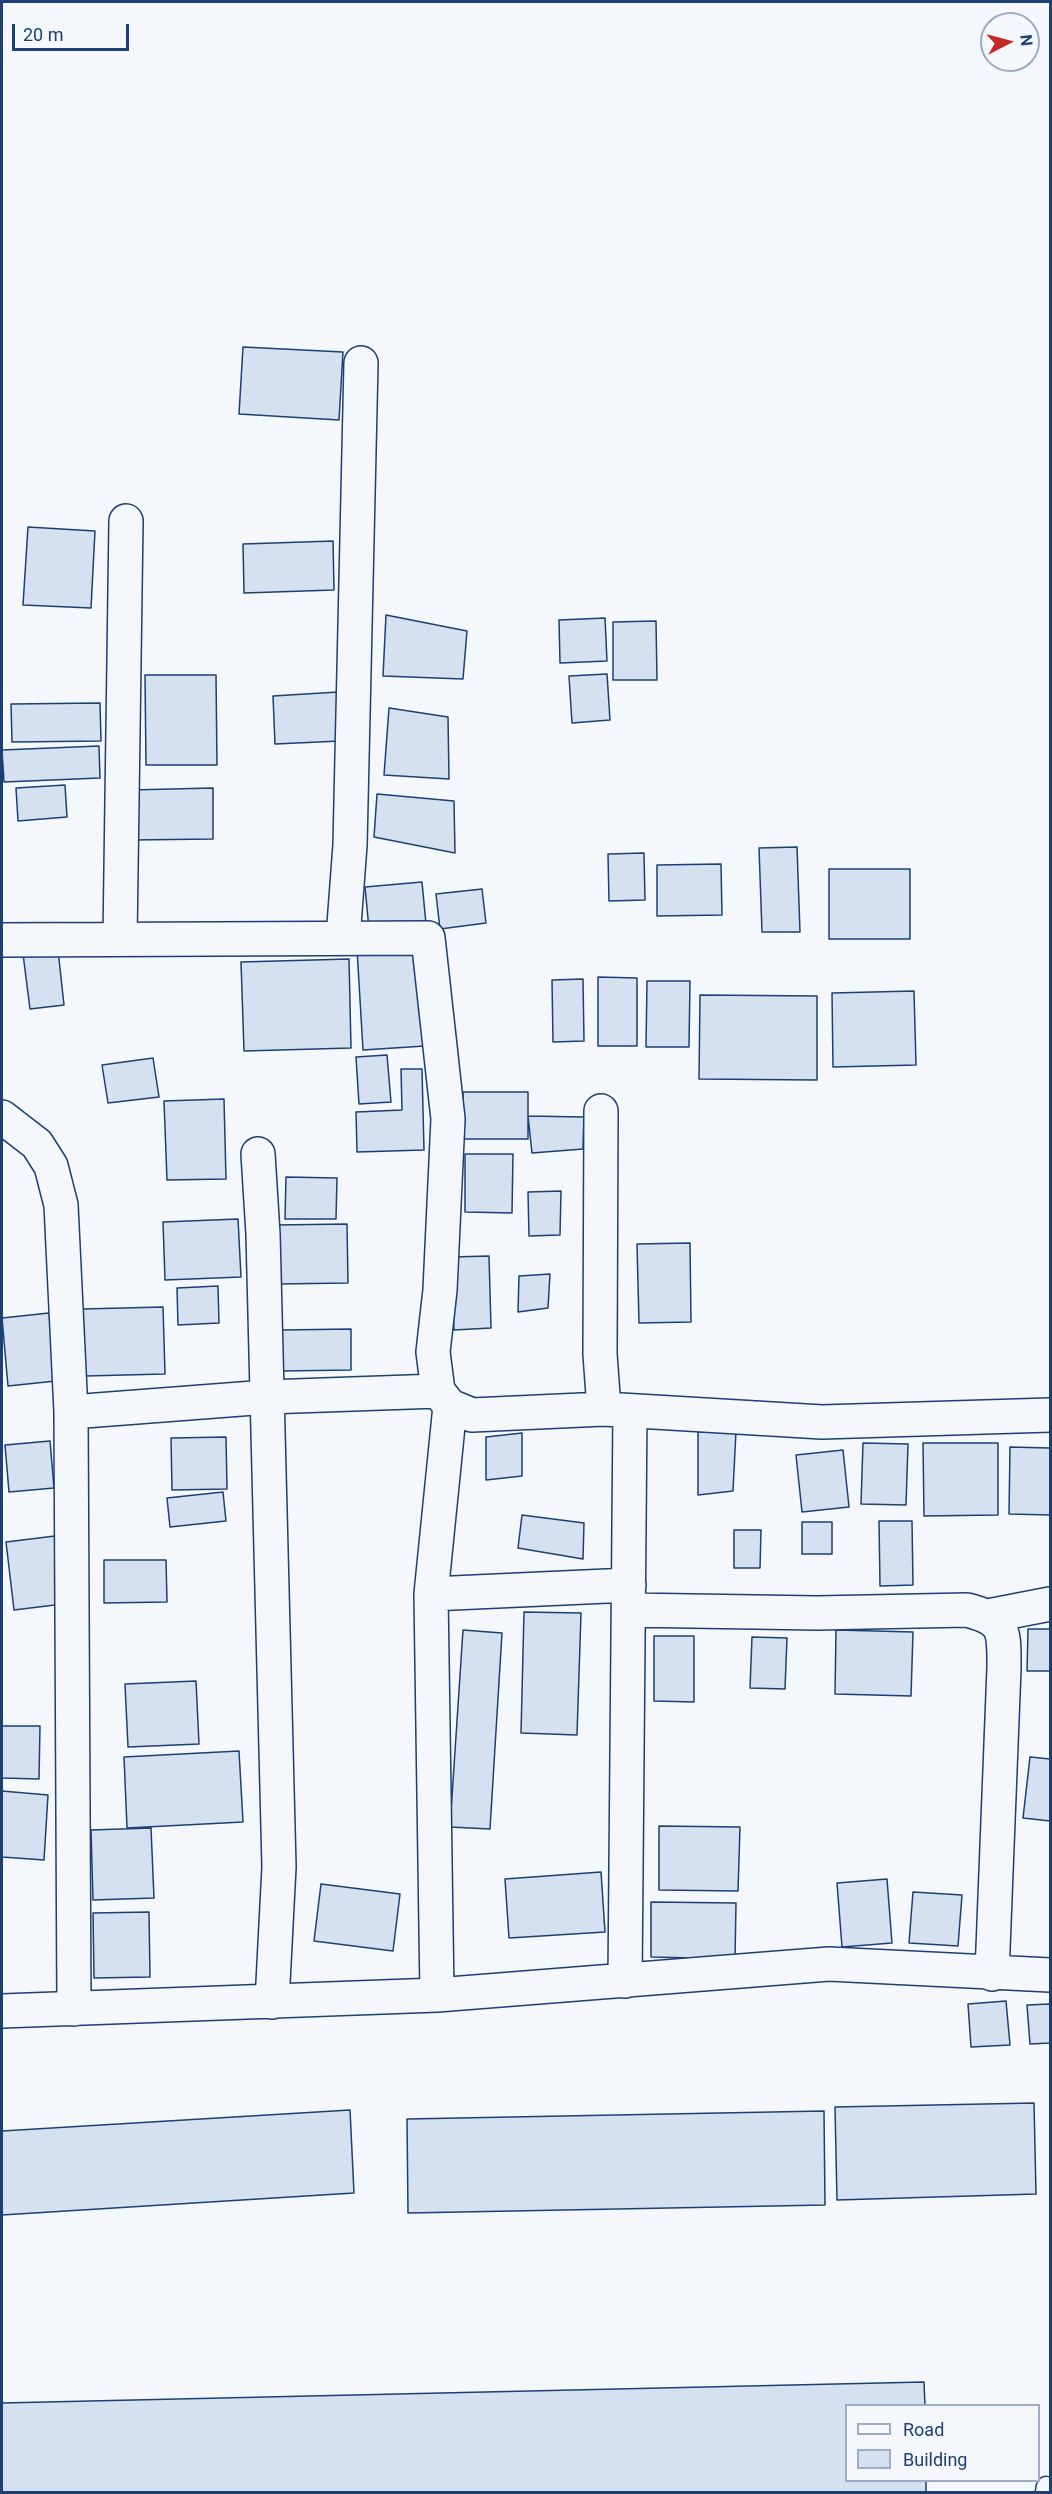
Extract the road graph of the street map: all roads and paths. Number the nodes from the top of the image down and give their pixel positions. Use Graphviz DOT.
graph roads {
  1 [pos="361,363"];
  2 [pos="126,521"];
  3 [pos="343,938"];
  4 [pos="120,939"];
  5 [pos="2,940"];
  6 [pos="601,1111"];
  7 [pos="2,1117"];
  8 [pos="258,1154"];
  9 [pos="267,1397"];
  10 [pos="444,1399"];
  11 [pos="617,1410"];
  12 [pos="71,1412"];
  13 [pos="1050,1415"];
  14 [pos="431,1594"];
  15 [pos="628,1598"];
  16 [pos="1050,1604"];
  17 [pos="988,1616"];
  18 [pos="992,1974"];
  19 [pos="1050,1976"];
  20 [pos="625,1982"];
  21 [pos="437,1995"];
  22 [pos="272,2002"];
  23 [pos="74,2009"];
  24 [pos="2,2011"];
  1 -- 3 [label="street"];
  2 -- 4 [label="street"];
  3 -- 4 [label="street"];
  3 -- 10 [label="street"];
  4 -- 5 [label="street"];
  6 -- 11 [label="street"];
  7 -- 12 [label="street"];
  8 -- 9 [label="street"];
  9 -- 10 [label="street"];
  9 -- 12 [label="street"];
  9 -- 22 [label="street"];
  10 -- 11 [label="street"];
  10 -- 14 [label="street"];
  11 -- 13 [label="street"];
  11 -- 15 [label="street"];
  12 -- 23 [label="street"];
  14 -- 15 [label="street"];
  14 -- 21 [label="street"];
  15 -- 17 [label="street"];
  15 -- 20 [label="street"];
  16 -- 17 [label="street"];
  17 -- 18 [label="street"];
  18 -- 19 [label="street"];
  18 -- 20 [label="street"];
  20 -- 21 [label="street"];
  21 -- 22 [label="street"];
  22 -- 23 [label="street"];
  23 -- 24 [label="street"];
}
